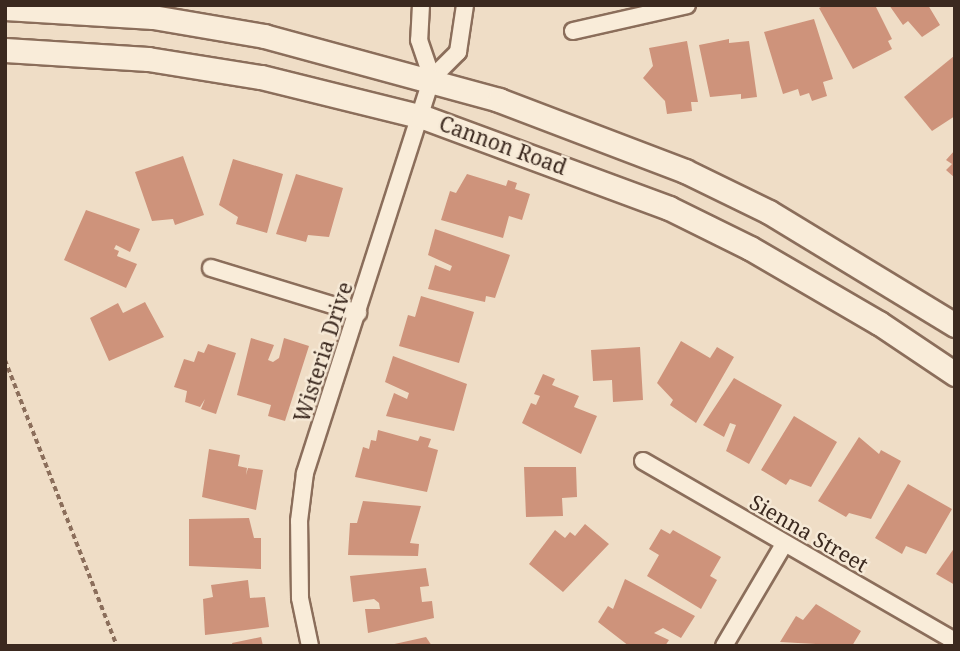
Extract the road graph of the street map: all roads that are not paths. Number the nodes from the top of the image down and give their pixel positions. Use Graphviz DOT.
graph roads {
  1 [pos="421,5"];
  2 [pos="465,5"];
  3 [pos="687,5"];
  4 [pos="5,8"];
  5 [pos="573,31"];
  6 [pos="5,50"];
  7 [pos="432,78"];
  8 [pos="423,117"];
  9 [pos="211,268"];
  10 [pos="358,313"];
  11 [pos="955,325"];
  12 [pos="955,374"];
  13 [pos="643,461"];
  14 [pos="785,544"];
  15 [pos="955,641"];
  16 [pos="310,646"];
  17 [pos="724,646"];
  1 -- 7 [label="street"];
  2 -- 7 [label="street"];
  3 -- 5 [label="street"];
  4 -- 7 [label="main road, Cannon Road"];
  6 -- 8 [label="main road, Cannon Road"];
  7 -- 8 [label="street, Wisteria Drive"];
  7 -- 11 [label="main road, Cannon Road"];
  8 -- 10 [label="street, Wisteria Drive"];
  8 -- 12 [label="main road, Cannon Road"];
  9 -- 10 [label="street"];
  10 -- 16 [label="street, Wisteria Drive"];
  13 -- 14 [label="street, Sienna Street"];
  14 -- 15 [label="street, Sienna Street"];
  14 -- 17 [label="street"];
}
